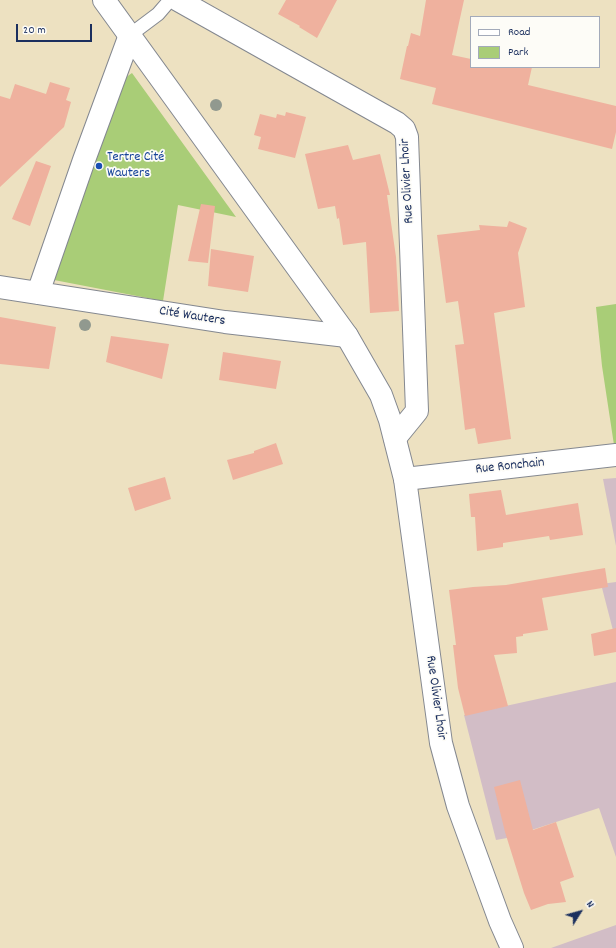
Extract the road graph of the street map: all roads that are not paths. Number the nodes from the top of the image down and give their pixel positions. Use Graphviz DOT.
graph roads {
  1 [pos="104,0"];
  2 [pos="170,0"];
  3 [pos="178,0"];
  4 [pos="130,35"];
  5 [pos="0,287"];
  6 [pos="38,293"];
  7 [pos="347,336"];
  8 [pos="394,438"];
  9 [pos="616,455"];
  10 [pos="405,479"];
  11 [pos="512,948"];
  1 -- 4 [label="street, Rue Olivier Lhoir"];
  2 -- 4 [label="lane"];
  3 -- 8 [label="street, Rue Olivier Lhoir"];
  4 -- 6 [label="street"];
  4 -- 7 [label="street, Rue Olivier Lhoir"];
  5 -- 6 [label="street, Cité Wauters"];
  6 -- 7 [label="street, Cité Wauters"];
  7 -- 8 [label="street, Rue Olivier Lhoir"];
  8 -- 10 [label="street, Rue Olivier Lhoir"];
  9 -- 10 [label="street, Rue Ronchain"];
  10 -- 11 [label="street, Rue Olivier Lhoir"];
}
